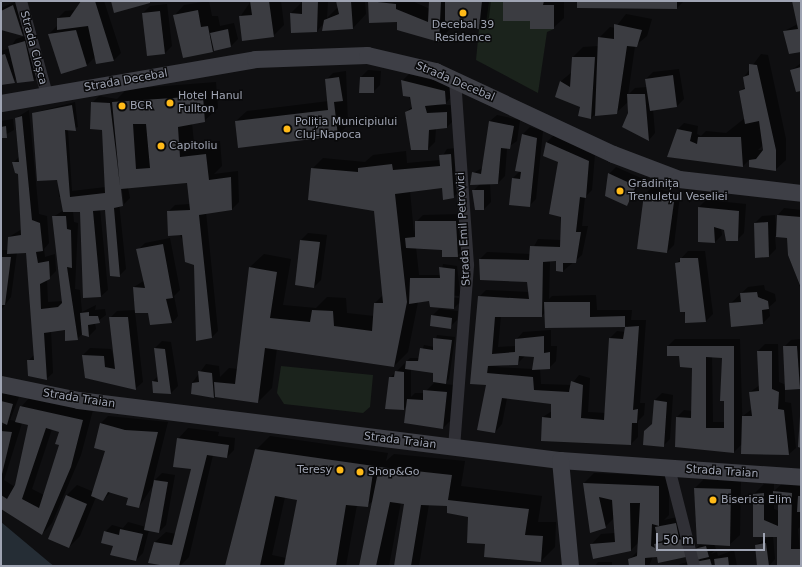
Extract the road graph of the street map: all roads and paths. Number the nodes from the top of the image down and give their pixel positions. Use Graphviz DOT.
graph roads {
  1 [pos="20,1"];
  2 [pos="455,81"];
  3 [pos="47,95"];
  4 [pos="1,103"];
  5 [pos="801,193"];
  6 [pos="1,384"];
  7 [pos="454,448"];
  8 [pos="560,460"];
  9 [pos="669,468"];
  10 [pos="801,477"];
  11 [pos="570,566"];
  12 [pos="694,566"];
  1 -- 3 [label="street, Strada Cloșca"];
  2 -- 3 [label="main road, Strada Decebal"];
  2 -- 5 [label="main road, Strada Decebal"];
  2 -- 7 [label="street, Strada Emil Petrovici"];
  3 -- 4 [label="main road, Strada Decebal"];
  6 -- 7 [label="main road, Strada Traian"];
  7 -- 8 [label="main road, Strada Traian"];
  8 -- 9 [label="main road, Strada Traian"];
  8 -- 11 [label="main road"];
  9 -- 10 [label="main road, Strada Traian"];
  9 -- 12 [label="street"];
}
